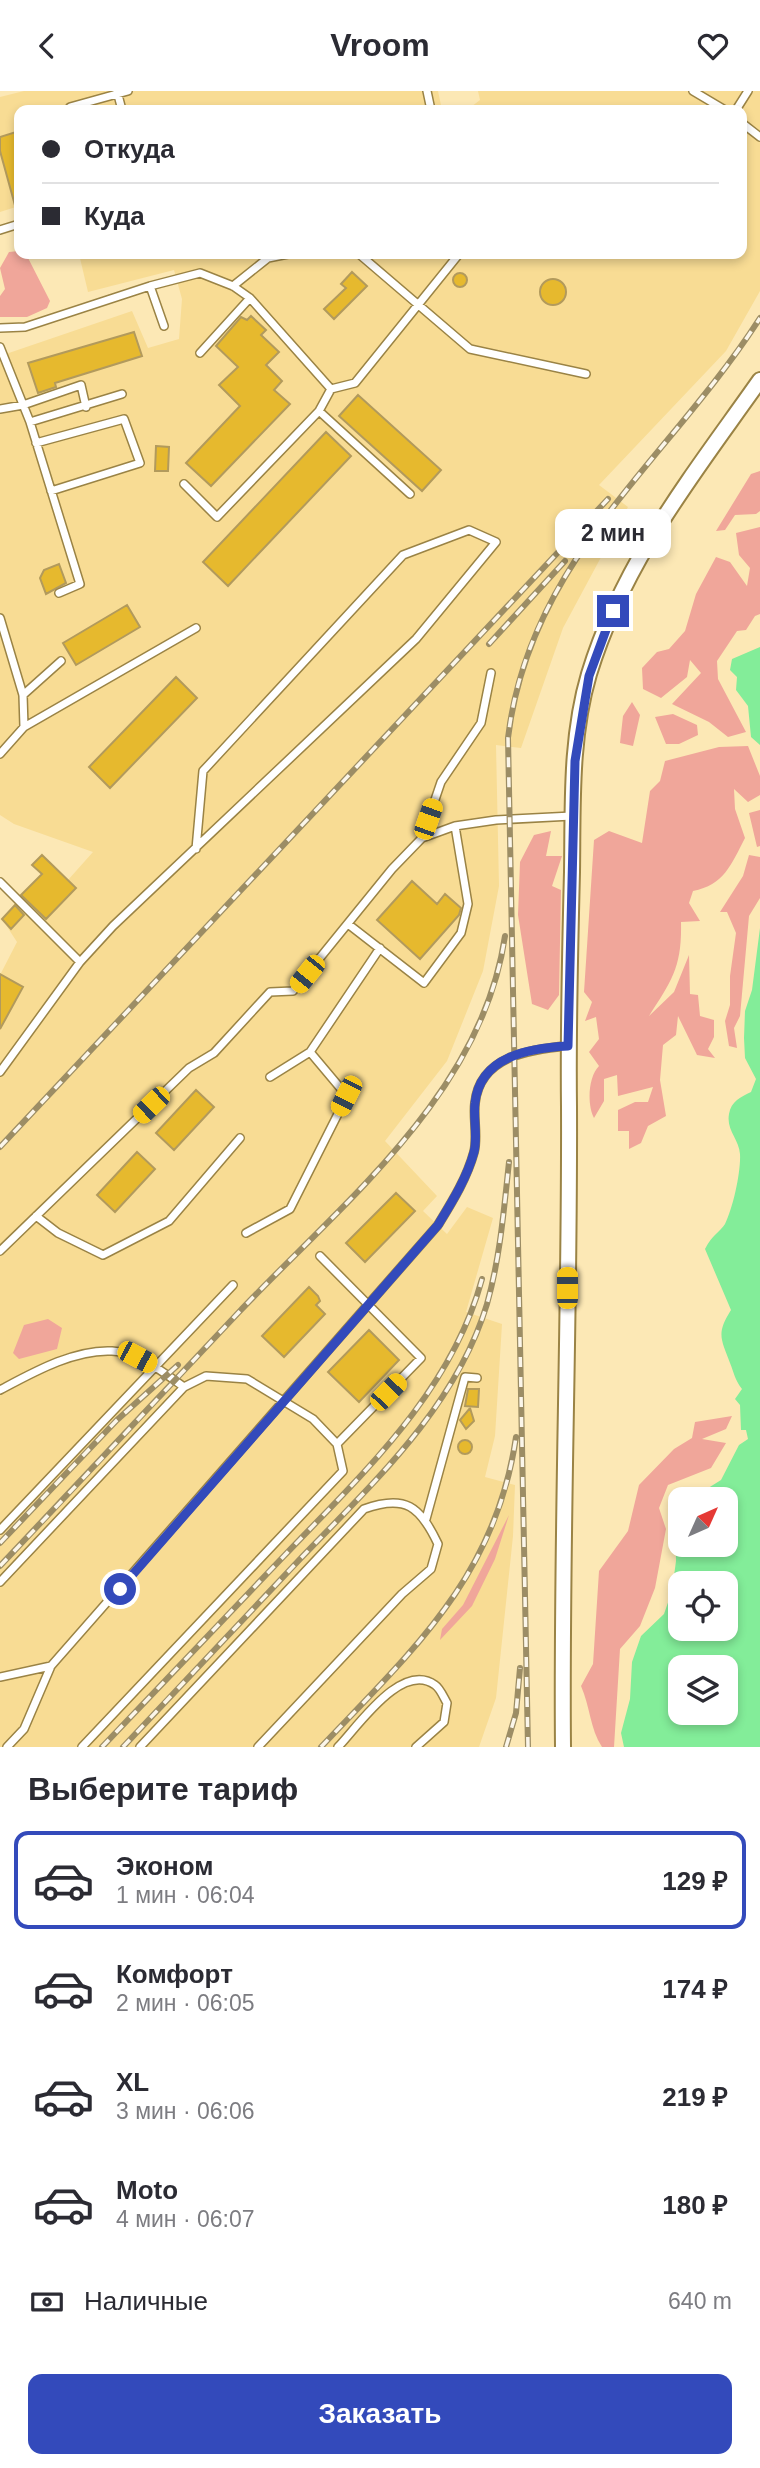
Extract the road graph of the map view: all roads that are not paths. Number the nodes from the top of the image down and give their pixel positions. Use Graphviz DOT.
graph roads {
  1 [pos="128,91"];
  2 [pos="693,91"];
  3 [pos="117,92"];
  4 [pos="78,105"];
  5 [pos="717,105"];
  6 [pos="267,259"];
  7 [pos="365,259"];
  8 [pos="455,259"];
  9 [pos="150,286"];
  10 [pos="233,286"];
  11 [pos="250,298"];
  12 [pos="418,306"];
  13 [pos="164,326"];
  14 [pos="0,328"];
  15 [pos="0,347"];
  16 [pos="200,353"];
  17 [pos="586,374"];
  18 [pos="760,380"];
  19 [pos="331,389"];
  20 [pos="122,394"];
  21 [pos="23,405"];
  22 [pos="86,407"];
  23 [pos="0,409"];
  24 [pos="319,411"];
  25 [pos="30,422"];
  26 [pos="36,443"];
  27 [pos="184,484"];
  28 [pos="51,491"];
  29 [pos="410,494"];
  30 [pos="59,593"];
  31 [pos="0,618"];
  32 [pos="196,628"];
  33 [pos="61,661"];
  34 [pos="491,673"];
  35 [pos="23,695"];
  36 [pos="24,727"];
  37 [pos="0,754"];
  38 [pos="572,816"];
  39 [pos="455,826"];
  40 [pos="422,838"];
  41 [pos="196,849"];
  42 [pos="0,882"];
  43 [pos="348,924"];
  44 [pos="380,949"];
  45 [pos="80,962"];
  46 [pos="568,1046"];
  47 [pos="310,1052"];
  48 [pos="0,1072"];
  49 [pos="270,1077"];
  50 [pos="240,1138"];
  51 [pos="36,1216"];
  52 [pos="246,1233"];
  53 [pos="0,1251"];
  54 [pos="320,1256"];
  55 [pos="233,1286"];
  56 [pos="368,1302"];
  57 [pos="155,1367"];
  58 [pos="477,1378"];
  59 [pos="184,1387"];
  60 [pos="0,1390"];
  61 [pos="282,1399"];
  62 [pos="337,1444"];
  63 [pos="426,1520"];
  64 [pos="0,1530"];
  65 [pos="0,1582"];
  66 [pos="51,1666"];
  67 [pos="0,1677"];
  68 [pos="7,1747"];
  69 [pos="82,1747"];
  70 [pos="140,1747"];
  71 [pos="258,1747"];
  72 [pos="338,1747"];
  73 [pos="416,1747"];
  74 [pos="563,1747"];
  1 -- 3 [label="lane"];
  2 -- 5 [label="lane"];
  3 -- 4 [label="lane"];
  6 -- 10 [label="lane"];
  7 -- 12 [label="lane"];
  8 -- 12 [label="lane"];
  9 -- 10 [label="lane"];
  9 -- 13 [label="lane"];
  9 -- 14 [label="lane"];
  10 -- 11 [label="lane"];
  11 -- 16 [label="lane"];
  11 -- 19 [label="lane"];
  12 -- 17 [label="lane"];
  12 -- 19 [label="lane"];
  15 -- 21 [label="lane"];
  18 -- 38 [label="street"];
  19 -- 24 [label="lane"];
  20 -- 22 [label="lane"];
  21 -- 22 [label="lane"];
  21 -- 23 [label="lane"];
  21 -- 25 [label="lane"];
  22 -- 25 [label="lane"];
  24 -- 27 [label="lane"];
  24 -- 29 [label="lane"];
  25 -- 26 [label="lane"];
  26 -- 28 [label="lane"];
  26 -- 28 [label="lane"];
  28 -- 30 [label="lane"];
  31 -- 35 [label="lane"];
  32 -- 36 [label="lane"];
  33 -- 35 [label="lane"];
  34 -- 40 [label="lane"];
  35 -- 36 [label="lane"];
  36 -- 37 [label="lane"];
  38 -- 39 [label="lane"];
  38 -- 46 [label="street"];
  39 -- 40 [label="lane"];
  39 -- 44 [label="lane"];
  40 -- 43 [label="lane"];
  41 -- 41 [label="lane"];
  41 -- 45 [label="lane"];
  42 -- 45 [label="lane"];
  43 -- 44 [label="lane"];
  43 -- 51 [label="lane"];
  44 -- 47 [label="lane"];
  45 -- 48 [label="lane"];
  46 -- 56 [label="lane"];
  46 -- 74 [label="street"];
  47 -- 49 [label="lane"];
  47 -- 52 [label="lane"];
  50 -- 51 [label="lane"];
  51 -- 53 [label="lane"];
  54 -- 56 [label="lane"];
  55 -- 57 [label="lane"];
  56 -- 61 [label="lane"];
  56 -- 62 [label="lane"];
  57 -- 59 [label="lane"];
  57 -- 60 [label="lane"];
  57 -- 64 [label="lane"];
  58 -- 63 [label="lane"];
  59 -- 61 [label="lane"];
  59 -- 65 [label="lane"];
  61 -- 62 [label="lane"];
  61 -- 66 [label="lane"];
  62 -- 69 [label="lane"];
  63 -- 70 [label="lane"];
  63 -- 71 [label="lane"];
  66 -- 67 [label="lane"];
  66 -- 68 [label="lane"];
  72 -- 73 [label="lane"];
}
